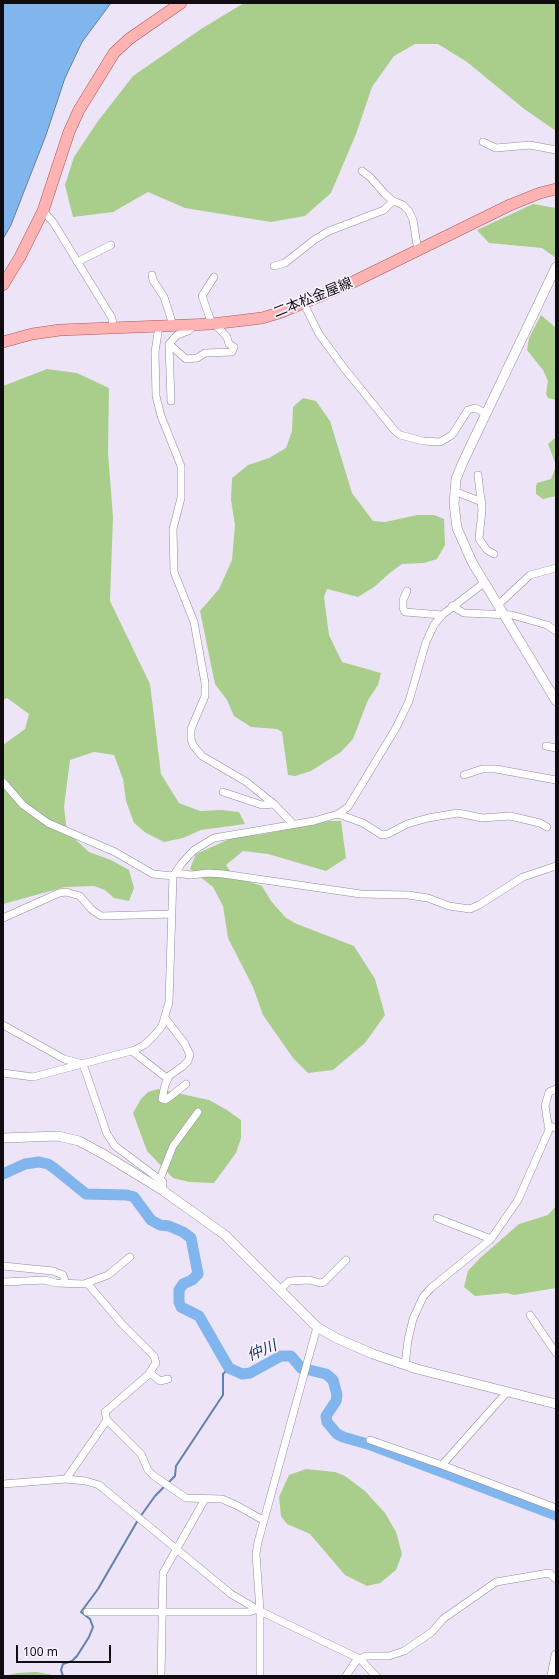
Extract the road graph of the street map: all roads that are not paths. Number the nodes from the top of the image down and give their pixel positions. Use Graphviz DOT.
graph roads {
  1 [pos="181,3"];
  2 [pos="483,142"];
  3 [pos="556,150"];
  4 [pos="362,171"];
  5 [pos="556,189"];
  6 [pos="393,201"];
  7 [pos="43,211"];
  8 [pos="111,245"];
  9 [pos="418,250"];
  10 [pos="77,262"];
  11 [pos="274,266"];
  12 [pos="556,266"];
  13 [pos="152,275"];
  14 [pos="214,277"];
  15 [pos="3,285"];
  16 [pos="304,304"];
  17 [pos="213,323"];
  18 [pos="195,324"];
  19 [pos="173,325"];
  20 [pos="159,326"];
  21 [pos="113,328"];
  22 [pos="3,342"];
  23 [pos="169,344"];
  24 [pos="171,401"];
  25 [pos="485,413"];
  26 [pos="478,475"];
  27 [pos="454,491"];
  28 [pos="482,502"];
  29 [pos="494,554"];
  30 [pos="556,568"];
  31 [pos="484,583"];
  32 [pos="407,591"];
  33 [pos="498,604"];
  34 [pos="452,606"];
  35 [pos="504,614"];
  36 [pos="442,615"];
  37 [pos="555,629"];
  38 [pos="556,701"];
  39 [pos="546,746"];
  40 [pos="556,748"];
  41 [pos="464,775"];
  42 [pos="556,780"];
  43 [pos="3,782"];
  44 [pos="223,792"];
  45 [pos="274,804"];
  46 [pos="338,814"];
  47 [pos="293,824"];
  48 [pos="547,827"];
  49 [pos="556,866"];
  50 [pos="175,875"];
  51 [pos="171,914"];
  52 [pos="3,918"];
  53 [pos="165,1018"];
  54 [pos="3,1025"];
  55 [pos="132,1051"];
  56 [pos="82,1064"];
  57 [pos="3,1073"];
  58 [pos="168,1079"];
  59 [pos="186,1084"];
  60 [pos="556,1089"];
  61 [pos="198,1112"];
  62 [pos="548,1125"];
  63 [pos="556,1128"];
  64 [pos="3,1138"];
  65 [pos="160,1179"];
  66 [pos="162,1190"];
  67 [pos="437,1218"];
  68 [pos="491,1239"];
  69 [pos="130,1257"];
  70 [pos="346,1260"];
  71 [pos="3,1266"];
  72 [pos="3,1282"];
  73 [pos="87,1283"];
  74 [pos="66,1284"];
  75 [pos="281,1289"];
  76 [pos="530,1315"];
  77 [pos="317,1327"];
  78 [pos="556,1353"];
  79 [pos="405,1365"];
  80 [pos="150,1372"];
  81 [pos="168,1380"];
  82 [pos="507,1392"];
  83 [pos="556,1404"];
  84 [pos="107,1420"];
  85 [pos="370,1440"];
  86 [pos="442,1465"];
  87 [pos="66,1479"];
  88 [pos="3,1484"];
  89 [pos="205,1499"];
  90 [pos="556,1508"];
  91 [pos="263,1520"];
  92 [pos="176,1549"];
  93 [pos="556,1579"];
  94 [pos="259,1610"];
  95 [pos="87,1612"];
  96 [pos="162,1613"];
  97 [pos="556,1655"];
  98 [pos="359,1659"];
  99 [pos="160,1676"];
  100 [pos="260,1676"];
  101 [pos="346,1676"];
  102 [pos="376,1676"];
  103 [pos="552,1676"];
  1 -- 7 [label="main road"];
  2 -- 3 [label="street"];
  4 -- 6 [label="street"];
  5 -- 9 [label="main road, 二本松金屋線"];
  6 -- 9 [label="street"];
  6 -- 11 [label="street"];
  7 -- 10 [label="street"];
  7 -- 15 [label="main road"];
  8 -- 10 [label="street"];
  9 -- 16 [label="main road, 二本松金屋線"];
  10 -- 21 [label="street"];
  12 -- 25 [label="street"];
  13 -- 19 [label="street"];
  14 -- 17 [label="street"];
  16 -- 17 [label="main road, 二本松金屋線"];
  16 -- 25 [label="street"];
  17 -- 18 [label="main road, 二本松金屋線"];
  17 -- 23 [label="street"];
  18 -- 19 [label="main road, 二本松金屋線"];
  18 -- 23 [label="street"];
  19 -- 20 [label="main road, 二本松金屋線"];
  20 -- 21 [label="main road, 二本松金屋線"];
  20 -- 45 [label="street"];
  21 -- 22 [label="main road, 二本松金屋線"];
  23 -- 24 [label="street"];
  25 -- 27 [label="street"];
  26 -- 28 [label="street"];
  27 -- 28 [label="street"];
  27 -- 31 [label="street"];
  28 -- 29 [label="street"];
  30 -- 33 [label="street"];
  31 -- 33 [label="street"];
  31 -- 34 [label="street"];
  32 -- 36 [label="street"];
  33 -- 35 [label="street"];
  34 -- 35 [label="street"];
  34 -- 36 [label="street"];
  35 -- 37 [label="street"];
  35 -- 38 [label="street"];
  36 -- 46 [label="street"];
  39 -- 40 [label="street"];
  41 -- 42 [label="street"];
  43 -- 50 [label="street"];
  44 -- 45 [label="street"];
  45 -- 47 [label="street"];
  46 -- 47 [label="street"];
  46 -- 48 [label="street"];
  47 -- 50 [label="street"];
  49 -- 50 [label="street"];
  50 -- 51 [label="street"];
  51 -- 52 [label="street"];
  51 -- 53 [label="street"];
  53 -- 55 [label="street"];
  53 -- 58 [label="street"];
  54 -- 56 [label="street"];
  55 -- 56 [label="street"];
  55 -- 58 [label="street"];
  56 -- 57 [label="street"];
  56 -- 65 [label="street"];
  58 -- 59 [label="street"];
  60 -- 62 [label="street"];
  61 -- 65 [label="street"];
  62 -- 63 [label="street"];
  62 -- 68 [label="street"];
  64 -- 66 [label="street"];
  65 -- 66 [label="street"];
  66 -- 75 [label="street"];
  67 -- 68 [label="street"];
  68 -- 79 [label="street"];
  69 -- 73 [label="street"];
  70 -- 75 [label="street"];
  71 -- 74 [label="street"];
  72 -- 74 [label="street"];
  73 -- 74 [label="street"];
  73 -- 80 [label="street"];
  75 -- 77 [label="street"];
  76 -- 78 [label="street"];
  77 -- 79 [label="street"];
  77 -- 91 [label="street"];
  79 -- 82 [label="street"];
  80 -- 81 [label="street"];
  80 -- 84 [label="street"];
  82 -- 83 [label="street"];
  82 -- 86 [label="street"];
  84 -- 87 [label="street"];
  84 -- 89 [label="street"];
  85 -- 86 [label="street"];
  86 -- 90 [label="street"];
  87 -- 88 [label="street"];
  87 -- 92 [label="street"];
  89 -- 91 [label="street"];
  89 -- 92 [label="street"];
  91 -- 94 [label="street"];
  92 -- 94 [label="street"];
  92 -- 96 [label="street"];
  93 -- 98 [label="street"];
  94 -- 96 [label="street"];
  94 -- 98 [label="street"];
  94 -- 100 [label="street"];
  95 -- 96 [label="street"];
  96 -- 99 [label="street"];
  97 -- 103 [label="street"];
  98 -- 101 [label="street"];
  98 -- 102 [label="street"];
}
